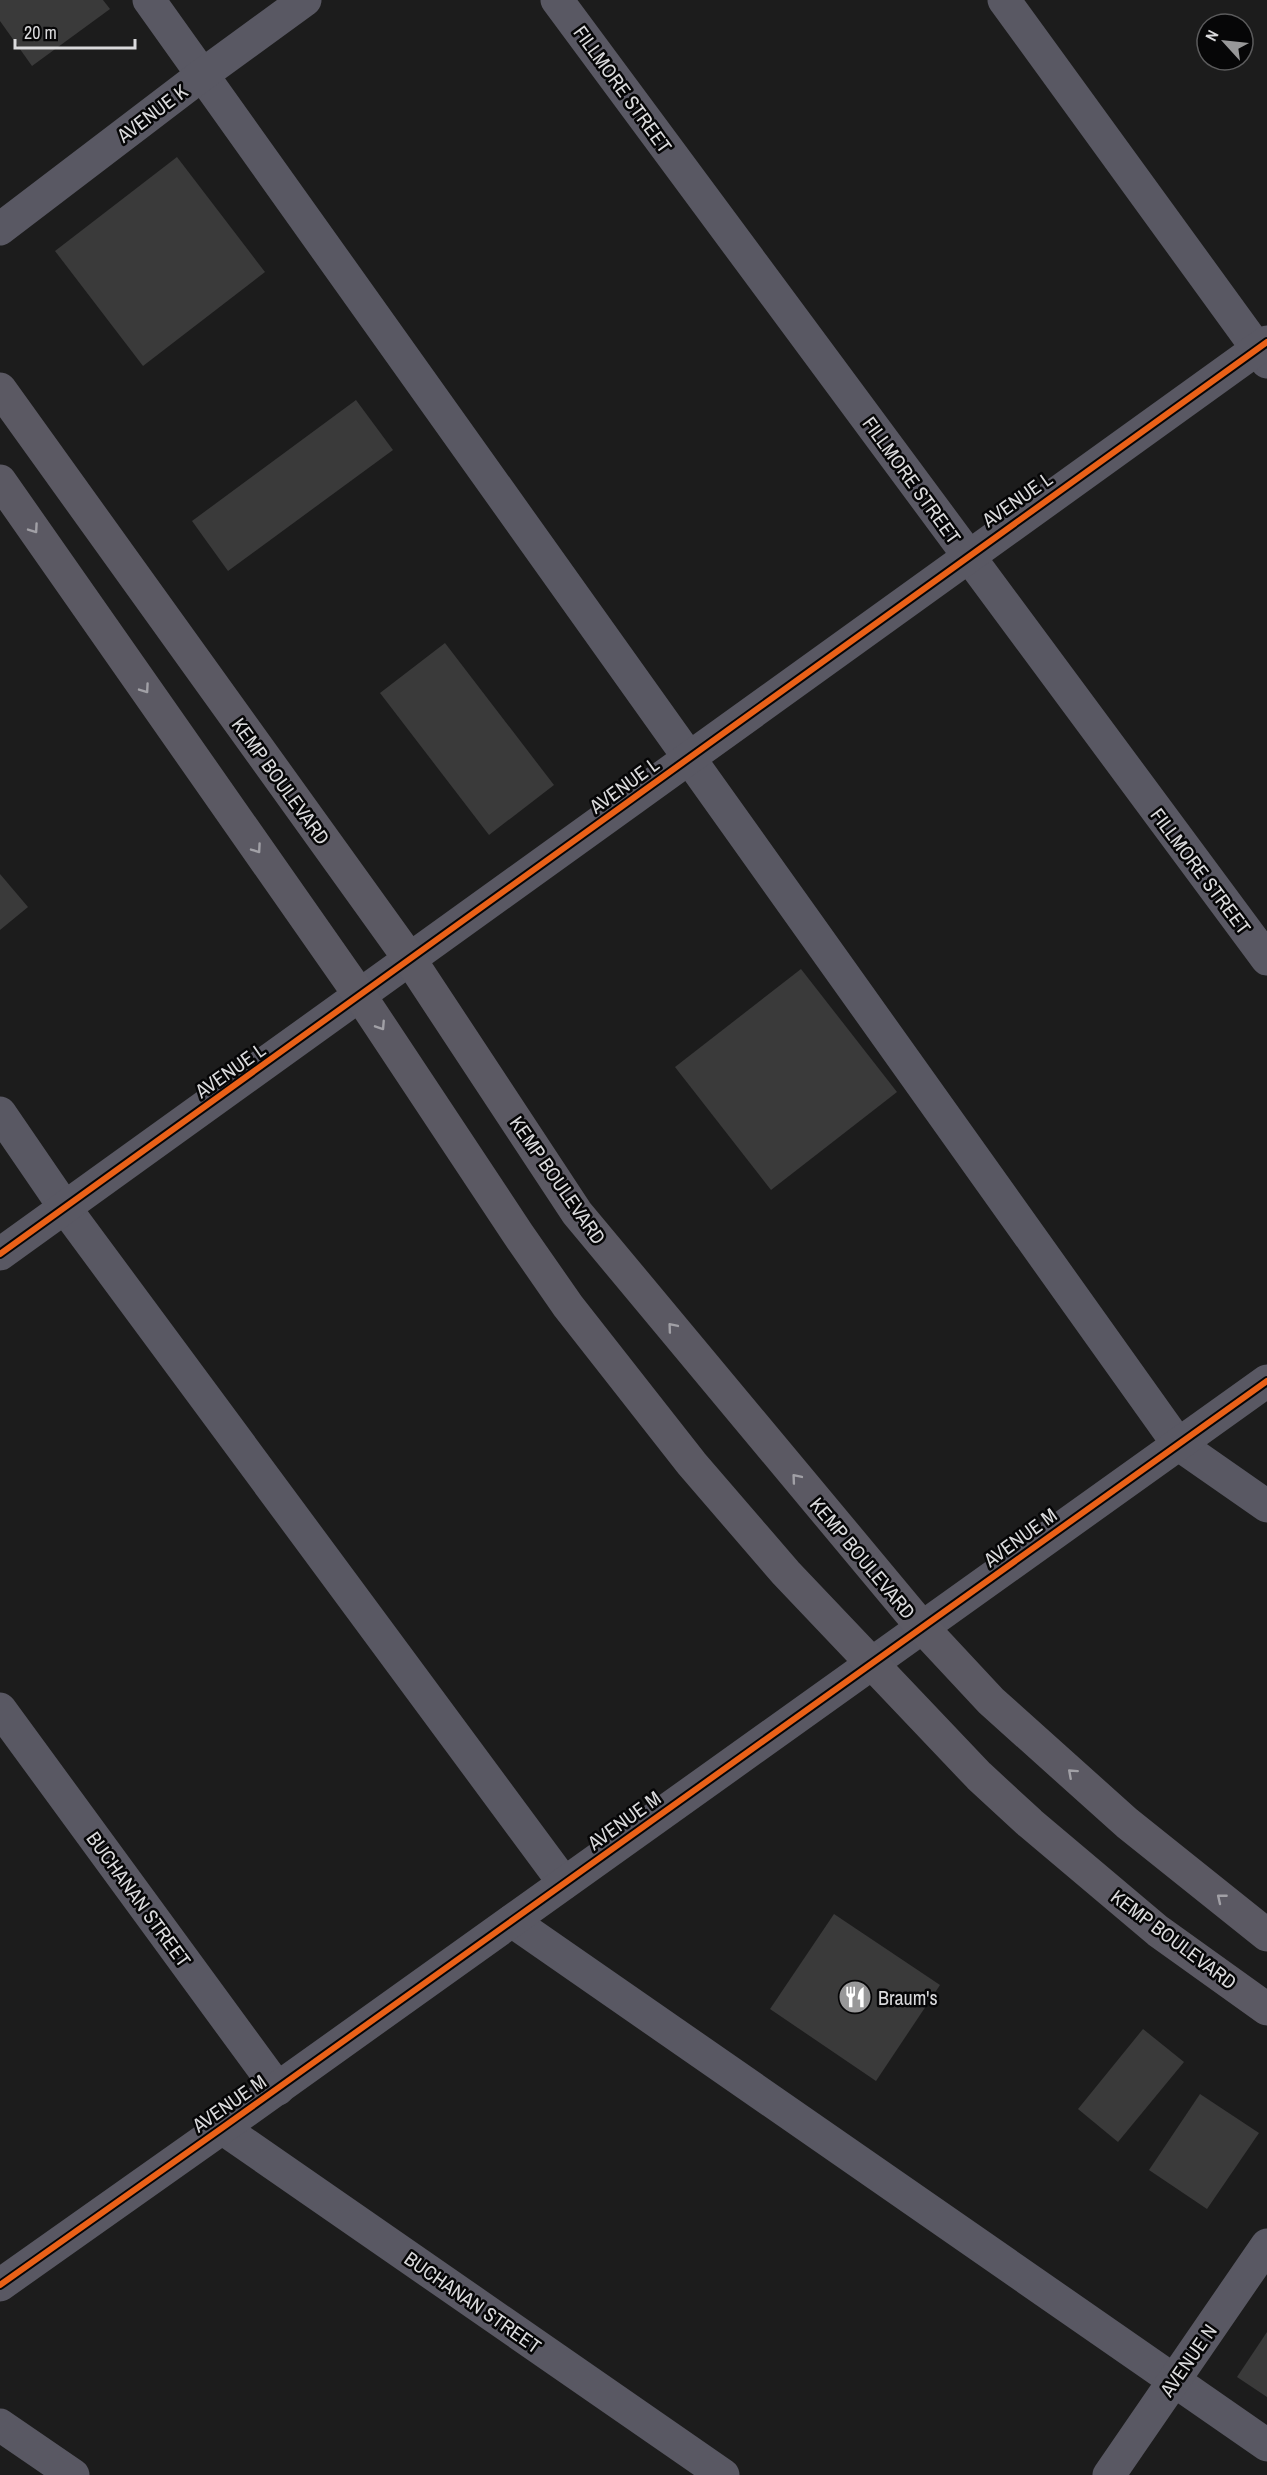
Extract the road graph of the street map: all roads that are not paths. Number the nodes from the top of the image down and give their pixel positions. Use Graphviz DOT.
graph roads {
  1 [pos="148,0"];
  2 [pos="305,0"];
  3 [pos="557,0"];
  4 [pos="1004,0"];
  5 [pos="202,75"];
  6 [pos="0,229"];
  7 [pos="1264,351"];
  8 [pos="0,389"];
  9 [pos="0,481"];
  10 [pos="967,555"];
  11 [pos="689,758"];
  12 [pos="1267,959"];
  13 [pos="411,961"];
  14 [pos="361,997"];
  15 [pos="0,1113"];
  16 [pos="65,1208"];
  17 [pos="0,1254"];
  18 [pos="1267,1381"];
  19 [pos="1178,1444"];
  20 [pos="1267,1506"];
  21 [pos="922,1627"];
  22 [pos="871,1663"];
  23 [pos="0,1709"];
  24 [pos="564,1883"];
  25 [pos="512,1921"];
  26 [pos="1267,1935"];
  27 [pos="1267,2009"];
  28 [pos="278,2089"];
  29 [pos="222,2128"];
  30 [pos="1267,2245"];
  31 [pos="0,2285"];
  32 [pos="1174,2381"];
  33 [pos="0,2425"];
  34 [pos="1267,2445"];
  35 [pos="73,2475"];
  36 [pos="723,2475"];
  37 [pos="1109,2475"];
  1 -- 5 [label="street"];
  2 -- 5 [label="street, AVENUE K"];
  3 -- 10 [label="street, FILLMORE STREET"];
  4 -- 7 [label="street"];
  5 -- 6 [label="street, AVENUE K"];
  5 -- 11 [label="street"];
  7 -- 10 [label="street, AVENUE L"];
  8 -- 13 [label="main road, KEMP BOULEVARD"];
  9 -- 14 [label="main road, KEMP BOULEVARD, one-way"];
  10 -- 11 [label="street, AVENUE L"];
  10 -- 12 [label="street, FILLMORE STREET"];
  11 -- 13 [label="street, AVENUE L"];
  11 -- 19 [label="street"];
  13 -- 14 [label="street, AVENUE L"];
  21 -- 13 [label="main road, KEMP BOULEVARD, one-way"];
  14 -- 16 [label="street, AVENUE L"];
  14 -- 22 [label="main road, KEMP BOULEVARD, one-way"];
  15 -- 16 [label="street"];
  16 -- 17 [label="street, AVENUE L"];
  16 -- 24 [label="street"];
  18 -- 19 [label="street, AVENUE M"];
  19 -- 20 [label="street"];
  19 -- 21 [label="street, AVENUE M"];
  21 -- 22 [label="street, AVENUE M"];
  26 -- 21 [label="main road, KEMP BOULEVARD, one-way"];
  22 -- 24 [label="street, AVENUE M"];
  22 -- 27 [label="main road, KEMP BOULEVARD"];
  23 -- 28 [label="street, BUCHANAN STREET"];
  24 -- 25 [label="street, AVENUE M"];
  25 -- 28 [label="street, AVENUE M"];
  25 -- 32 [label="street"];
  28 -- 29 [label="street, AVENUE M"];
  29 -- 31 [label="street, AVENUE M"];
  29 -- 36 [label="street, BUCHANAN STREET"];
  30 -- 32 [label="street, AVENUE N"];
  32 -- 34 [label="street"];
  32 -- 37 [label="street, AVENUE N"];
  33 -- 35 [label="street"];
}
